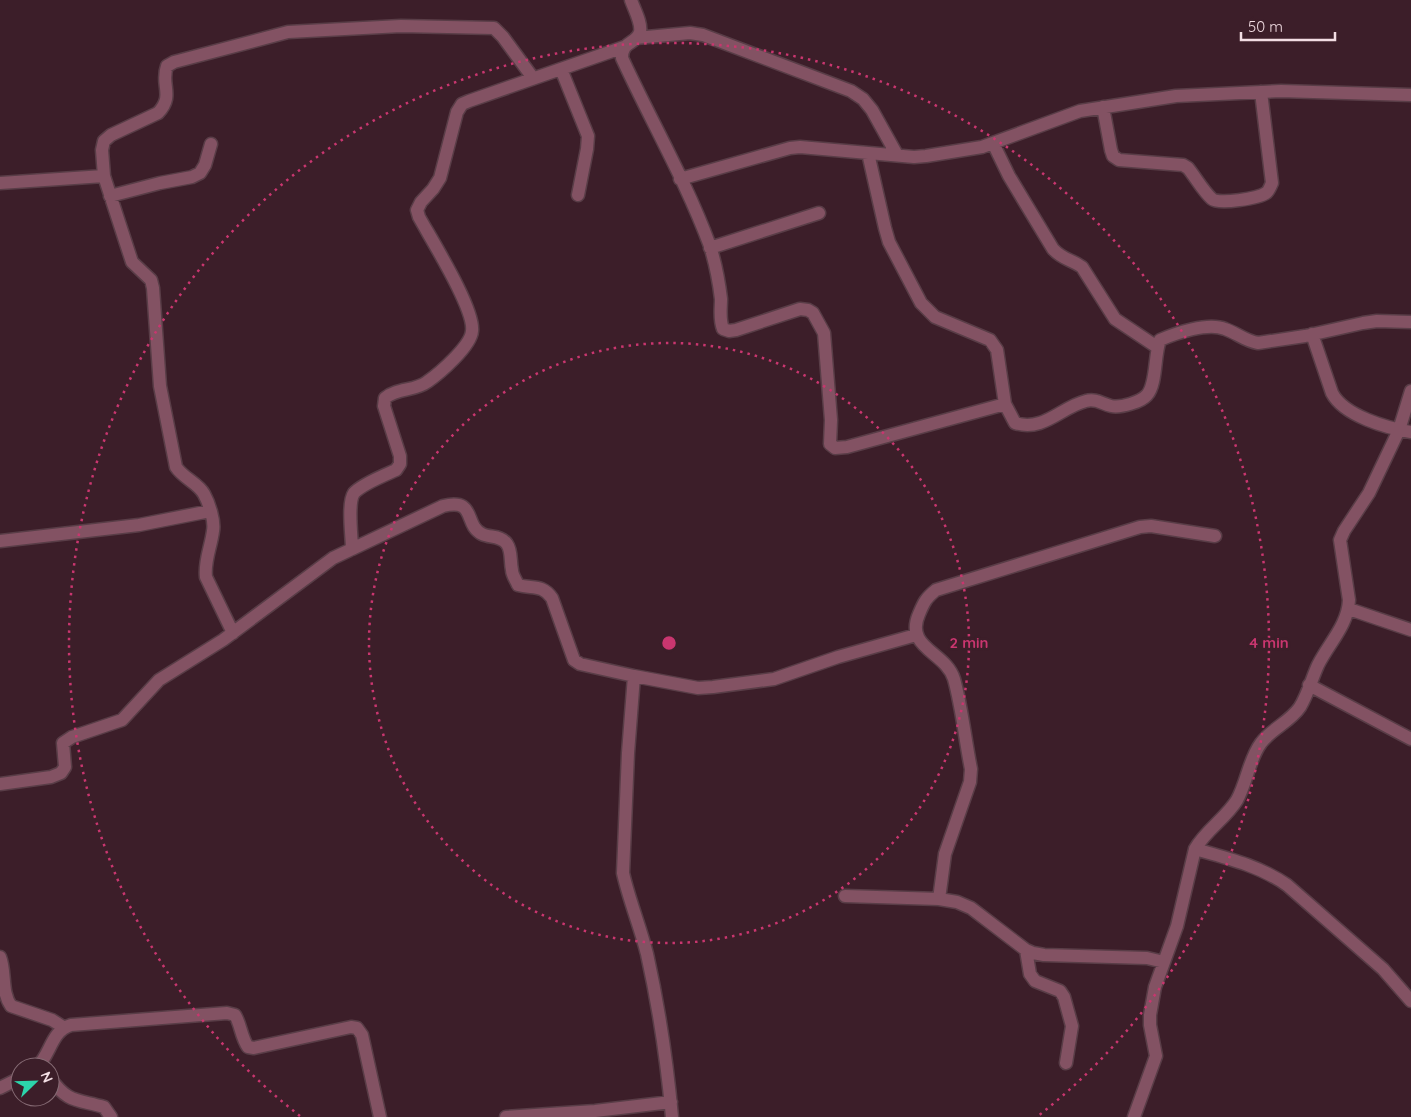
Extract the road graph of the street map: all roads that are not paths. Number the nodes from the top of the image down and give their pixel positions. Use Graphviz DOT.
graph roads {
  1 [pos="631,0"];
  2 [pos="636,38"];
  3 [pos="624,47"];
  4 [pos="561,68"];
  5 [pos="533,78"];
  6 [pos="1261,92"];
  7 [pos="1411,95"];
  8 [pos="1103,107"];
  9 [pos="993,143"];
  10 [pos="211,144"];
  11 [pos="868,153"];
  12 [pos="897,155"];
  13 [pos="104,176"];
  14 [pos="680,179"];
  15 [pos="0,183"];
  16 [pos="578,195"];
  17 [pos="110,196"];
  18 [pos="819,213"];
  19 [pos="710,248"];
  20 [pos="1411,322"];
  21 [pos="1312,334"];
  22 [pos="1157,347"];
  23 [pos="1411,391"];
  24 [pos="1005,404"];
  25 [pos="1405,431"];
  26 [pos="210,511"];
  27 [pos="1215,536"];
  28 [pos="0,541"];
  29 [pos="352,549"];
  30 [pos="1348,610"];
  31 [pos="1411,630"];
  32 [pos="232,633"];
  33 [pos="916,635"];
  34 [pos="634,676"];
  35 [pos="1309,686"];
  36 [pos="1411,739"];
  37 [pos="0,784"];
  38 [pos="1195,849"];
  39 [pos="845,896"];
  40 [pos="939,898"];
  41 [pos="1026,950"];
  42 [pos="0,956"];
  43 [pos="1164,962"];
  44 [pos="1411,1001"];
  45 [pos="63,1027"];
  46 [pos="45,1057"];
  47 [pos="1066,1063"];
  48 [pos="60,1092"];
  49 [pos="671,1102"];
  50 [pos="111,1117"];
  51 [pos="380,1117"];
  52 [pos="506,1117"];
  53 [pos="672,1117"];
  54 [pos="1134,1117"];
  1 -- 2 [label="street"];
  2 -- 3 [label="street"];
  2 -- 12 [label="street"];
  3 -- 4 [label="street"];
  3 -- 14 [label="street"];
  4 -- 5 [label="street"];
  4 -- 16 [label="street"];
  5 -- 13 [label="street"];
  5 -- 29 [label="street"];
  6 -- 7 [label="street"];
  6 -- 8 [label="street"];
  6 -- 8 [label="street"];
  8 -- 9 [label="street"];
  9 -- 12 [label="street"];
  9 -- 22 [label="street"];
  10 -- 17 [label="street"];
  11 -- 12 [label="street"];
  11 -- 14 [label="street"];
  11 -- 24 [label="street"];
  13 -- 15 [label="street"];
  13 -- 17 [label="street"];
  14 -- 19 [label="street"];
  17 -- 26 [label="street"];
  18 -- 19 [label="street"];
  19 -- 24 [label="street"];
  20 -- 21 [label="street"];
  21 -- 22 [label="street"];
  21 -- 25 [label="street"];
  22 -- 24 [label="street"];
  23 -- 25 [label="street"];
  25 -- 30 [label="street"];
  26 -- 28 [label="street"];
  26 -- 32 [label="street"];
  27 -- 33 [label="street"];
  29 -- 32 [label="street"];
  29 -- 34 [label="street"];
  30 -- 31 [label="street"];
  30 -- 35 [label="street"];
  32 -- 37 [label="street"];
  33 -- 34 [label="street"];
  33 -- 40 [label="street"];
  34 -- 49 [label="street"];
  35 -- 36 [label="street"];
  35 -- 38 [label="street"];
  38 -- 43 [label="street"];
  38 -- 44 [label="street"];
  39 -- 40 [label="street"];
  40 -- 41 [label="street"];
  41 -- 43 [label="street"];
  41 -- 47 [label="street"];
  42 -- 45 [label="street"];
  43 -- 54 [label="street"];
  45 -- 46 [label="street"];
  45 -- 51 [label="street"];
  48 -- 50 [label="street"];
  49 -- 52 [label="street"];
  49 -- 53 [label="street"];
}
